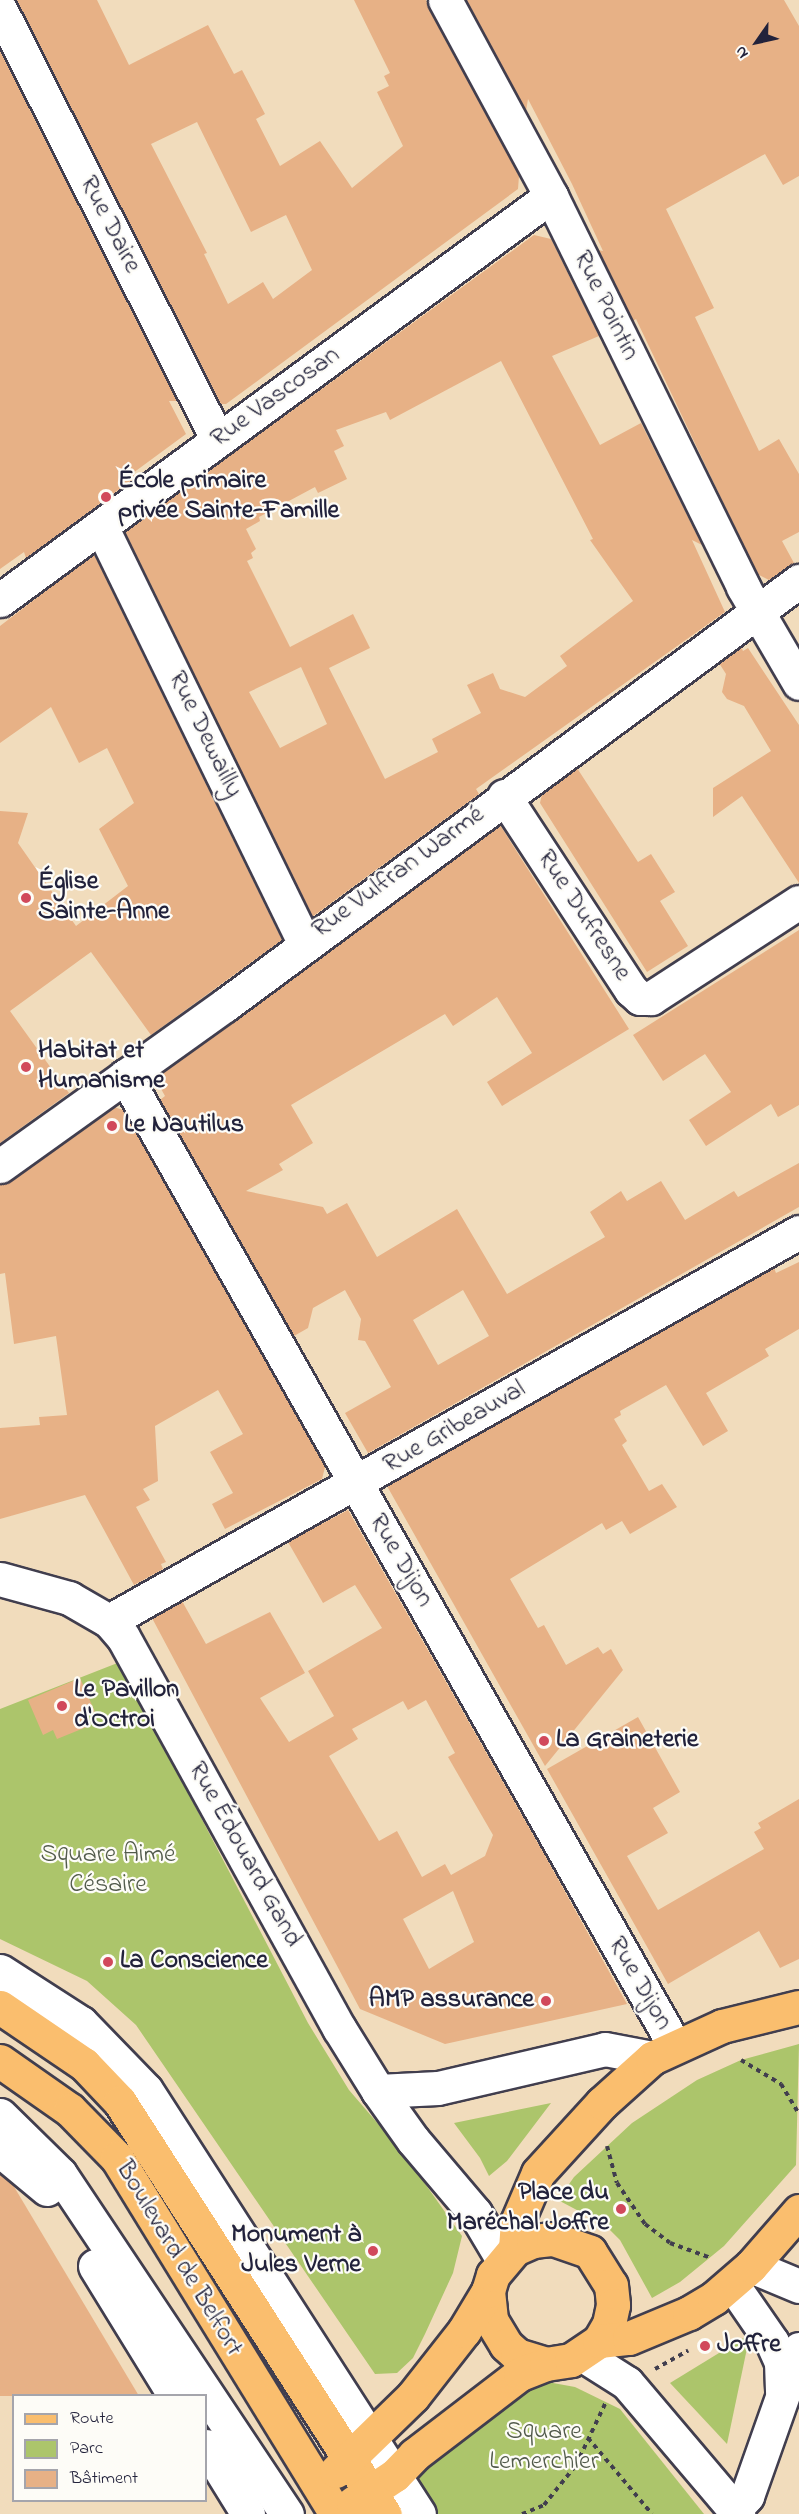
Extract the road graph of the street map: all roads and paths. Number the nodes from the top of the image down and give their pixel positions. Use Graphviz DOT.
graph roads {
  1 [pos="445,0"];
  2 [pos="0,9"];
  3 [pos="551,196"];
  4 [pos="218,440"];
  5 [pos="102,528"];
  6 [pos="799,581"];
  7 [pos="0,600"];
  8 [pos="758,615"];
  9 [pos="799,683"];
  10 [pos="504,796"];
  11 [pos="799,902"];
  12 [pos="304,943"];
  13 [pos="125,1076"];
  14 [pos="0,1166"];
  15 [pos="799,1232"];
  16 [pos="356,1484"];
  17 [pos="0,1579"];
  18 [pos="109,1621"];
  19 [pos="0,1971"];
  20 [pos="0,2007"];
  21 [pos="799,2007"];
  22 [pos="663,2052"];
  23 [pos="741,2060"];
  24 [pos="0,2061"];
  25 [pos="378,2091"];
  26 [pos="799,2114"];
  27 [pos="0,2115"];
  28 [pos="590,2115"];
  29 [pos="0,2150"];
  30 [pos="799,2211"];
  31 [pos="509,2255"];
  32 [pos="733,2272"];
  33 [pos="799,2286"];
  34 [pos="488,2291"];
  35 [pos="591,2348"];
  36 [pos="799,2349"];
  37 [pos="546,2364"];
  38 [pos="174,2394"];
  39 [pos="207,2394"];
  40 [pos="207,2394"];
  41 [pos="782,2394"];
  42 [pos="588,2438"];
  43 [pos="360,2446"];
  44 [pos="207,2448"];
  45 [pos="384,2494"];
  46 [pos="326,2509"];
  47 [pos="737,2512"];
  48 [pos="248,2514"];
  49 [pos="287,2514"];
  50 [pos="419,2514"];
  51 [pos="652,2514"];
  1 -- 3 [label="street, Rue Pointin"];
  2 -- 4 [label="street, Rue Daire"];
  3 -- 4 [label="street, Rue Vascosan"];
  3 -- 8 [label="street, Rue Pointin"];
  4 -- 5 [label="street, Rue Vascosan"];
  5 -- 7 [label="street, Rue Vascosan"];
  5 -- 12 [label="street, Rue Dewailly"];
  6 -- 8 [label="street, Rue Vulfran Warmé"];
  8 -- 9 [label="street, Rue Pointin"];
  8 -- 10 [label="street, Rue Vulfran Warmé"];
  10 -- 11 [label="street, Rue Dufresne"];
  10 -- 12 [label="street, Rue Vulfran Warmé"];
  12 -- 13 [label="street, Rue Vulfran Warmé"];
  13 -- 14 [label="street, Rue Vulfran Warmé"];
  13 -- 16 [label="street, Rue Dijon"];
  15 -- 16 [label="street, Rue Gribeauval"];
  16 -- 18 [label="street, Rue Gribeauval"];
  16 -- 22 [label="street, Rue Dijon"];
  17 -- 18 [label="street"];
  18 -- 25 [label="street, Rue Édouard Gand"];
  19 -- 43 [label="street"];
  20 -- 43 [label="main road, Boulevard de Belfort"];
  21 -- 22 [label="main road"];
  22 -- 25 [label="street"];
  22 -- 28 [label="main road"];
  23 -- 26 [label="path"];
  24 -- 46 [label="main road, Boulevard de Belfort"];
  25 -- 31 [label="street, Rue Édouard Gand"];
  27 -- 39 [label="street"];
  28 -- 31 [label="main road"];
  28 -- 32 [label="path"];
  29 -- 38 [label="street"];
  30 -- 32 [label="main road"];
  31 -- 34 [label="main road"];
  31 -- 35 [label="main road"];
  32 -- 33 [label="street"];
  32 -- 35 [label="main road"];
  32 -- 41 [label="street"];
  34 -- 37 [label="main road"];
  34 -- 43 [label="main road"];
  35 -- 37 [label="main road"];
  35 -- 47 [label="street"];
  36 -- 41 [label="street"];
  37 -- 45 [label="main road"];
  40 -- 49 [label="street"];
  41 -- 47 [label="street"];
  42 -- 51 [label="path"];
  43 -- 45 [label="main road, Boulevard de Belfort"];
  43 -- 46 [label="main road"];
  44 -- 48 [label="street"];
  45 -- 46 [label="main road"];
  45 -- 50 [label="street"];
}
